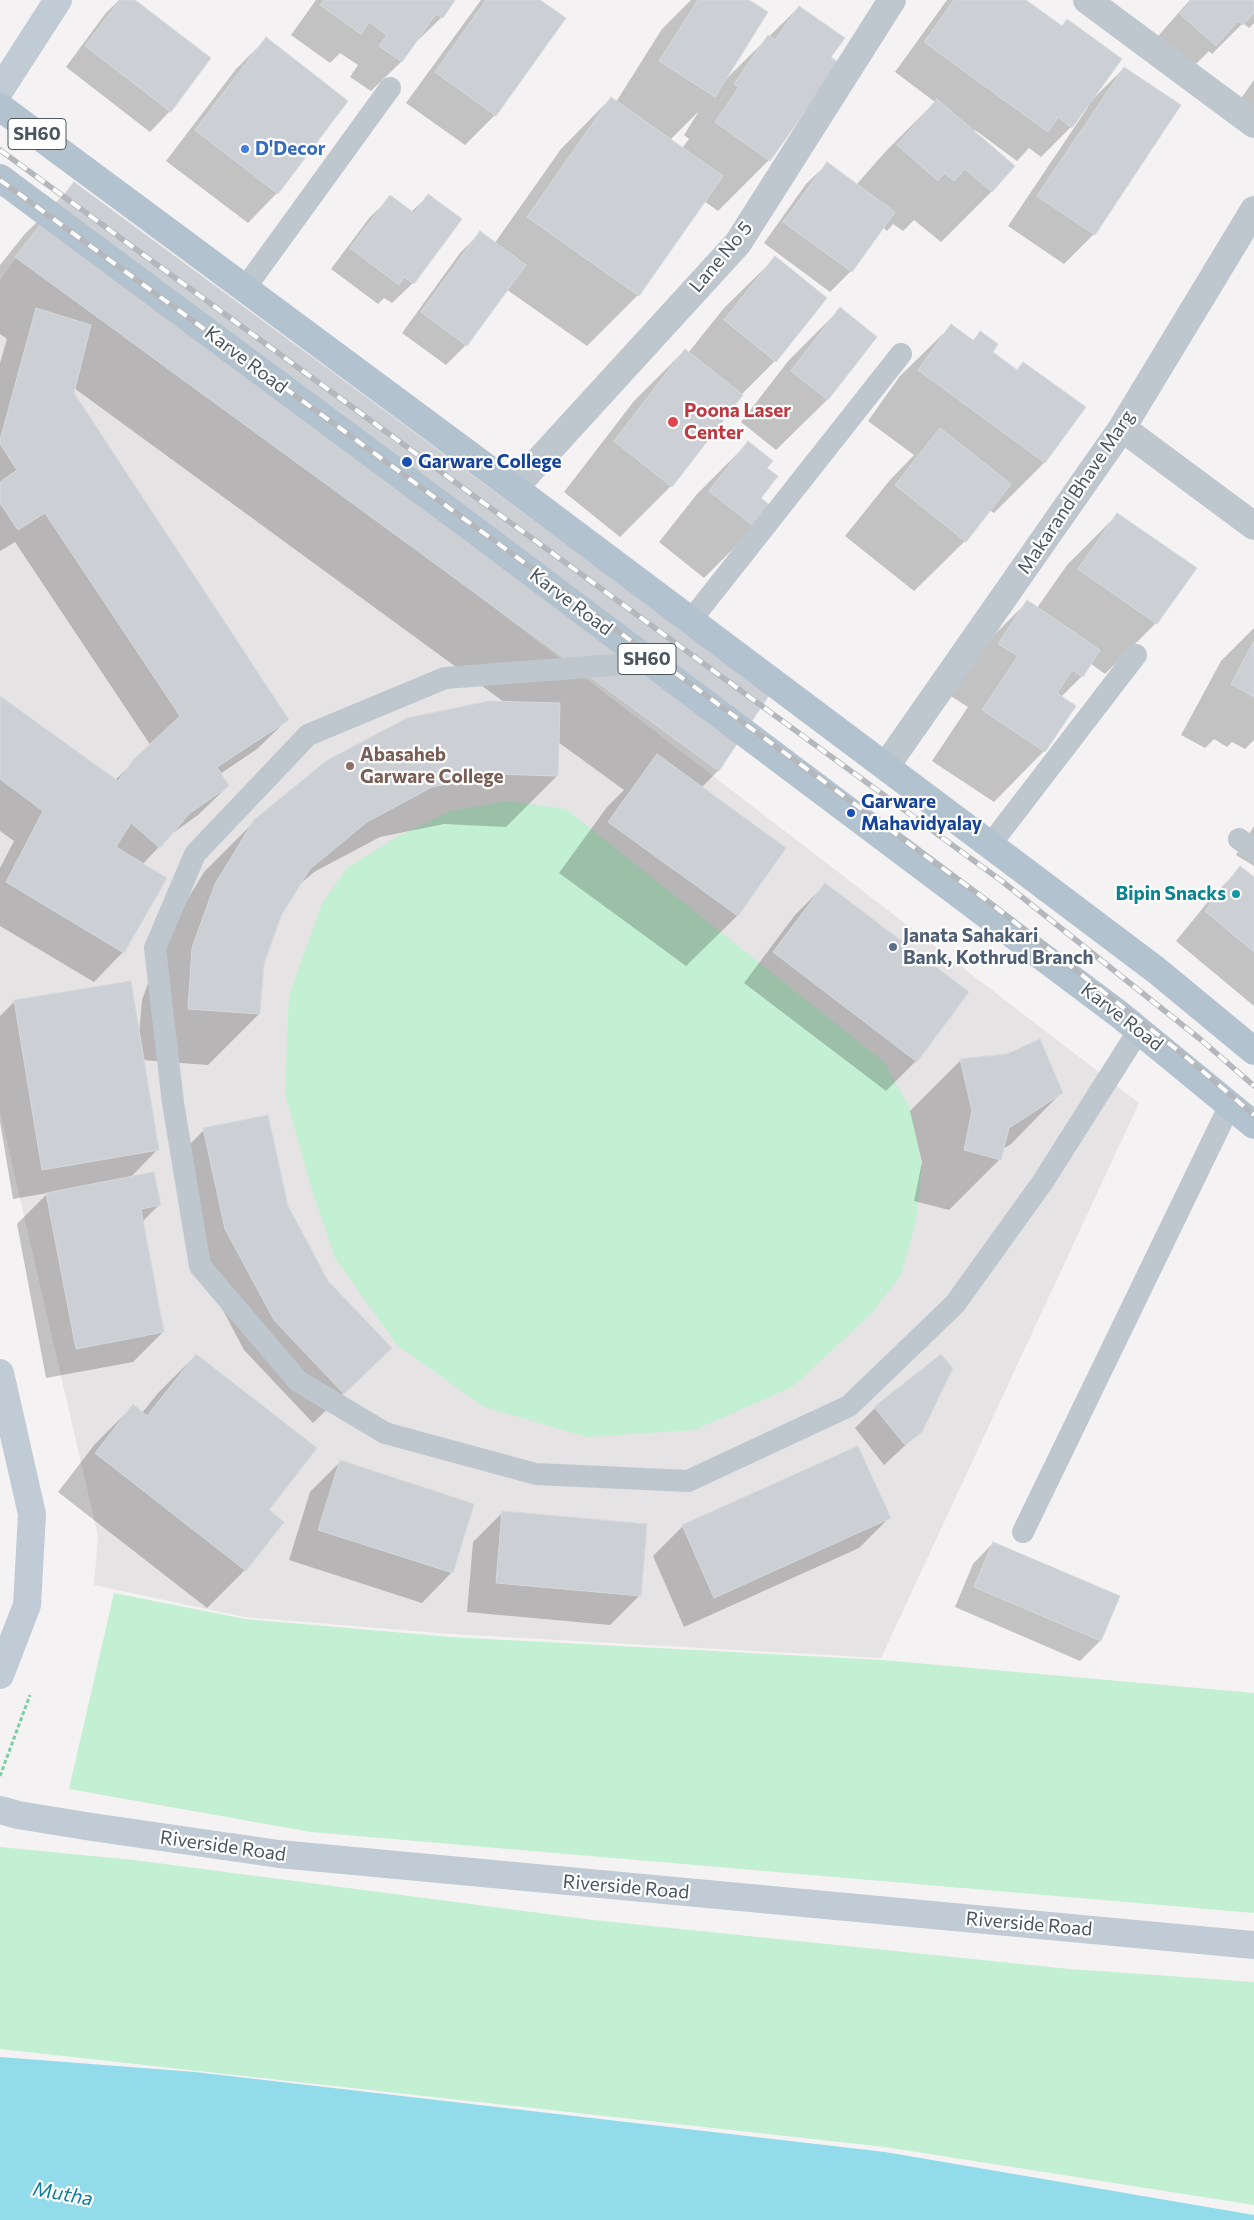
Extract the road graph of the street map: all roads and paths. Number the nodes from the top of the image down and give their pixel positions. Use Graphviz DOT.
graph roads {
  1 [pos="58,0"];
  2 [pos="892,0"];
  3 [pos="1087,0"];
  4 [pos="390,88"];
  5 [pos="0,90"];
  6 [pos="0,106"];
  7 [pos="1254,124"];
  8 [pos="0,178"];
  9 [pos="1254,210"];
  10 [pos="245,288"];
  11 [pos="901,354"];
  12 [pos="1122,428"];
  13 [pos="514,488"];
  14 [pos="1254,526"];
  15 [pos="691,620"];
  16 [pos="1136,655"];
  17 [pos="614,665"];
  18 [pos="886,766"];
  19 [pos="990,845"];
  20 [pos="1139,1030"];
  21 [pos="1254,1051"];
  22 [pos="1230,1105"];
  23 [pos="1254,1125"];
  24 [pos="0,1373"];
  25 [pos="1022,1532"];
  26 [pos="0,1675"];
  27 [pos="33,1688"];
  28 [pos="0,1777"];
  29 [pos="0,1810"];
  30 [pos="1254,1945"];
  1 -- 5 [label="street"];
  2 -- 13 [label="street, Lane No 5"];
  3 -- 7 [label="street"];
  4 -- 10 [label="lane"];
  6 -- 10 [label="main road, SH60"];
  8 -- 20 [label="main road, Karve Road / SH60"];
  9 -- 12 [label="street, Makarand Bhave Marg"];
  10 -- 13 [label="main road, SH60"];
  11 -- 15 [label="lane"];
  12 -- 14 [label="street"];
  12 -- 18 [label="street, Makarand Bhave Marg"];
  13 -- 15 [label="main road, SH60"];
  15 -- 18 [label="main road, SH60"];
  16 -- 19 [label="lane"];
  17 -- 20 [label="lane"];
  18 -- 19 [label="main road, SH60"];
  19 -- 21 [label="main road, SH60"];
  20 -- 22 [label="main road, Karve Road / SH60"];
  22 -- 23 [label="main road, Karve Road / SH60"];
  22 -- 25 [label="lane"];
  24 -- 26 [label="street"];
  27 -- 28 [label="path"];
  29 -- 30 [label="street, Riverside Road"];
}
